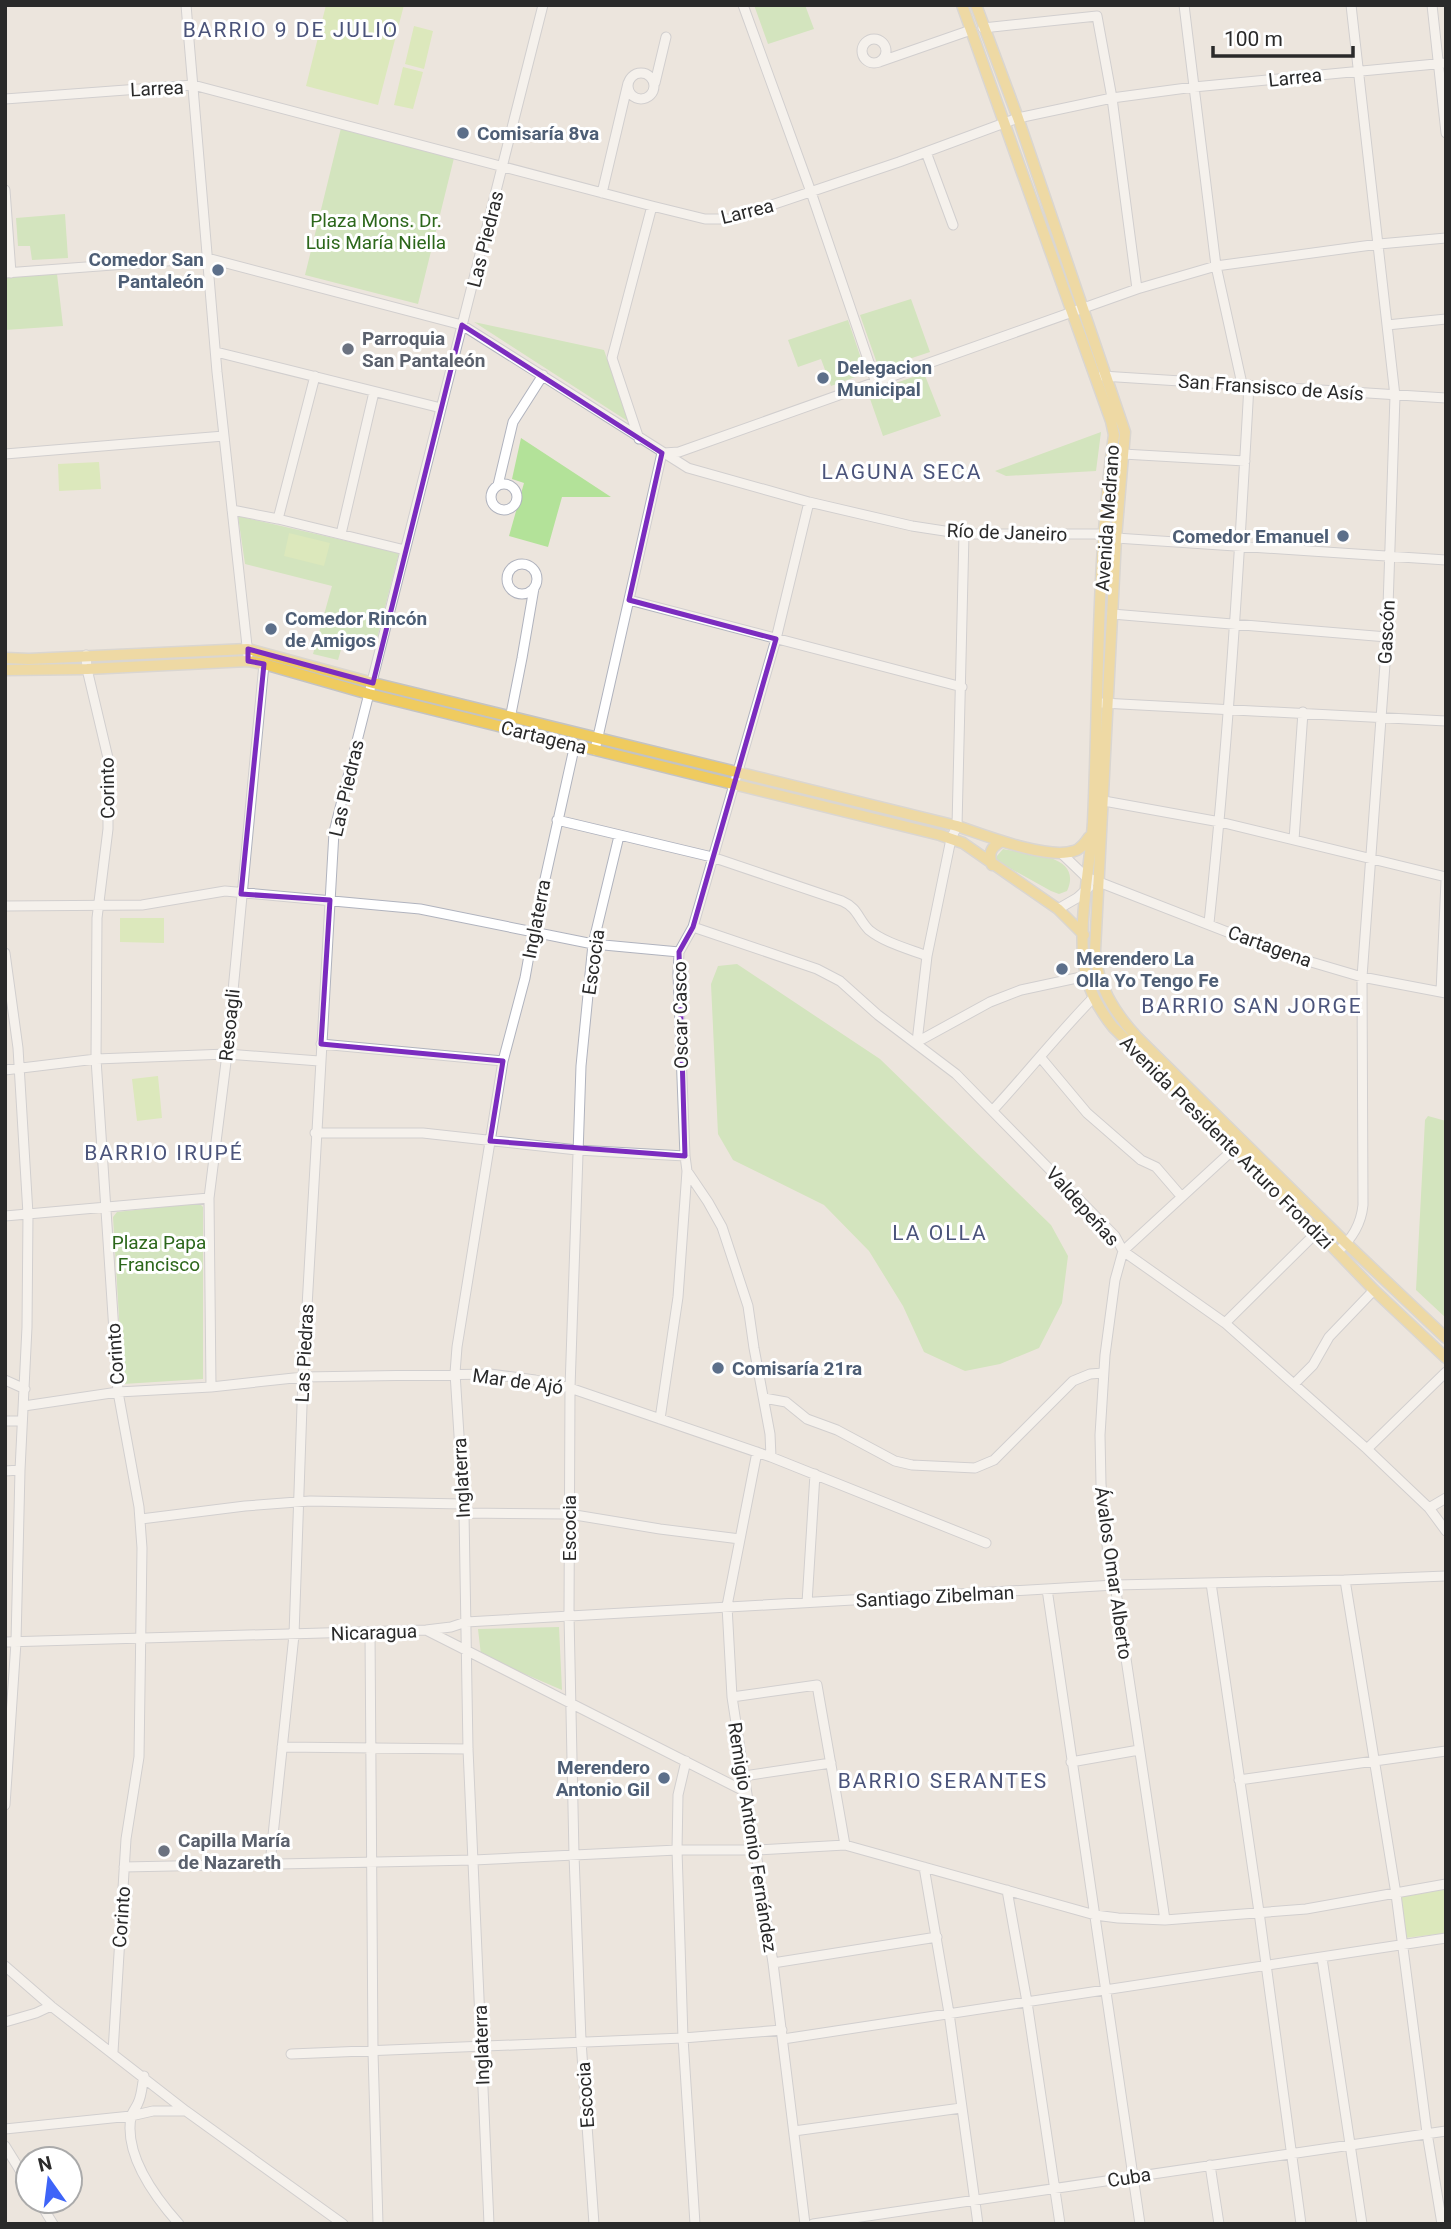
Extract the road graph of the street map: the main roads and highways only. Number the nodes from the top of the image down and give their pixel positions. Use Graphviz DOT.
graph roads {
  1 [pos="962,5"];
  2 [pos="976,5"];
  3 [pos="1078,312"];
  4 [pos="1101,377"];
  5 [pos="5,658"];
  6 [pos="5,670"];
  7 [pos="371,689"];
  8 [pos="1102,703"];
  9 [pos="509,723"];
  10 [pos="597,744"];
  11 [pos="1092,831"];
  12 [pos="1002,841"];
  13 [pos="992,865"];
  14 [pos="1086,883"];
  15 [pos="1100,883"];
  16 [pos="1084,935"];
  17 [pos="1446,1338"];
  18 [pos="1446,1358"];
  1 -- 3 [label="main road, Avenida Medrano"];
  2 -- 3 [label="main road, Avenida Medrano"];
  3 -- 4 [label="main road, Avenida Medrano"];
  4 -- 8 [label="main road, Avenida Medrano"];
  4 -- 8 [label="main road, Avenida Medrano"];
  5 -- 7 [label="main road, Cartagena"];
  6 -- 7 [label="main road, Cartagena"];
  7 -- 9 [label="main road, Cartagena"];
  8 -- 11 [label="main road, Avenida Medrano"];
  8 -- 15 [label="main road, Avenida Medrano"];
  9 -- 10 [label="main road, Cartagena"];
  9 -- 10 [label="main road, Cartagena"];
  10 -- 12 [label="main road, Cartagena"];
  10 -- 13 [label="main road, Cartagena"];
  11 -- 12 [label="main road, Cartagena"];
  11 -- 14 [label="main road, Avenida Medrano"];
  12 -- 13 [label="main road"];
  13 -- 16 [label="main road, Cartagena"];
  14 -- 16 [label="main road, Avenida Presidente Arturo Frondizi"];
  15 -- 17 [label="main road, Avenida Presidente Arturo Frondizi"];
  16 -- 18 [label="main road, Avenida Presidente Arturo Frondizi"];
}
